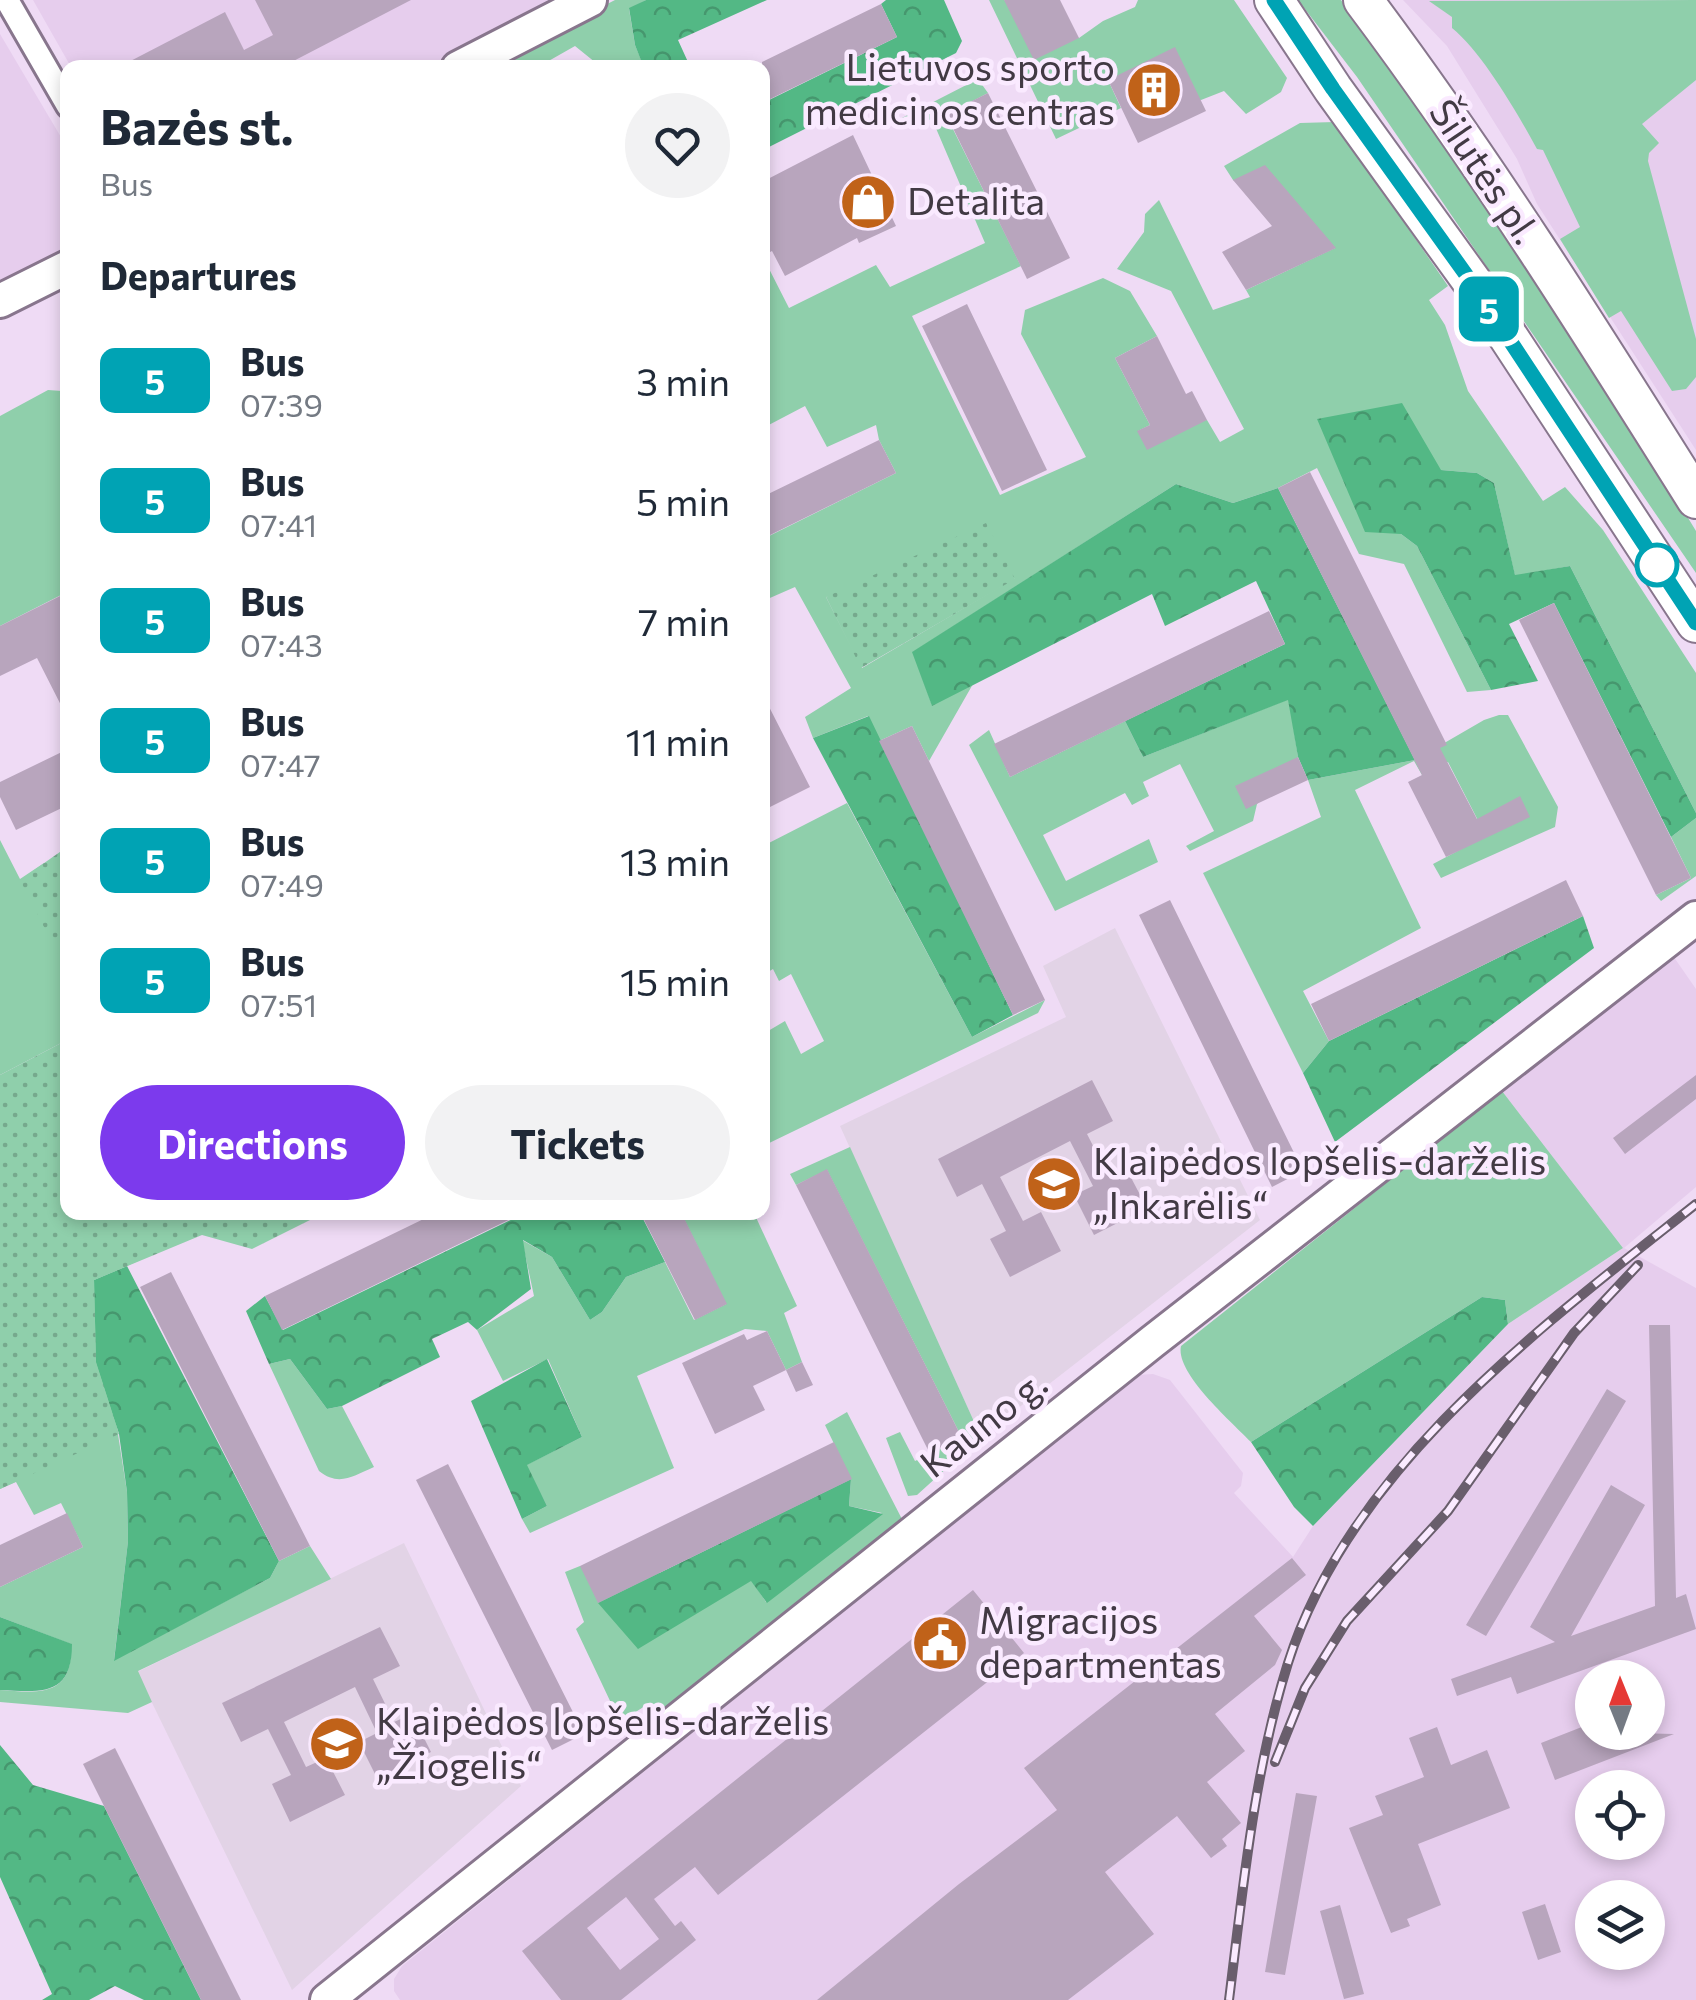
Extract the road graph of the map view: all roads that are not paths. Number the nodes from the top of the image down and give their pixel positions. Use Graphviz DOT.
graph roads {
  1 [pos="7,0"];
  2 [pos="590,0"];
  3 [pos="1274,0"];
  4 [pos="1363,0"];
  5 [pos="474,60"];
  6 [pos="60,92"];
  7 [pos="60,270"];
  8 [pos="0,302"];
  9 [pos="1696,499"];
  10 [pos="1696,623"];
  11 [pos="1696,918"];
  12 [pos="327,2000"];
  1 -- 6 [label="street"];
  2 -- 5 [label="main road"];
  3 -- 10 [label="main road, Šilutės pl."];
  4 -- 9 [label="main road, Šilutės pl."];
  7 -- 8 [label="main road"];
  11 -- 12 [label="main road, Kauno g."];
}
